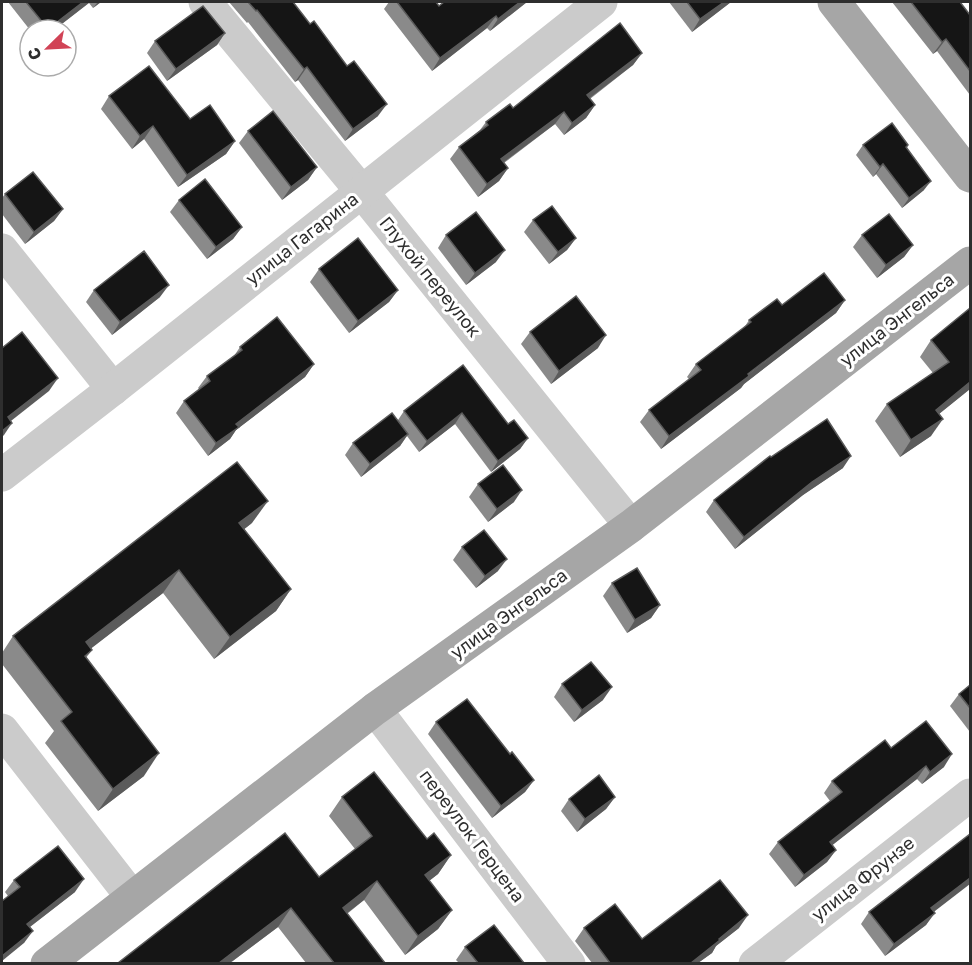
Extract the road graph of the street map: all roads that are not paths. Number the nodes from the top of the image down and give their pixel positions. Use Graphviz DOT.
graph roads {
  1 [pos="205,2"];
  2 [pos="601,2"];
  3 [pos="834,2"];
  4 [pos="970,176"];
  5 [pos="362,192"];
  6 [pos="2,250"];
  7 [pos="970,263"];
  8 [pos="113,389"];
  9 [pos="2,475"];
  10 [pos="631,526"];
  11 [pos="375,709"];
  12 [pos="2,730"];
  13 [pos="970,795"];
  14 [pos="132,897"];
  15 [pos="47,963"];
  16 [pos="569,963"];
  17 [pos="754,963"];
  1 -- 5 [label="street, Глухой переулок"];
  2 -- 5 [label="street, улица Гагарина"];
  3 -- 4 [label="main road"];
  5 -- 8 [label="street, улица Гагарина"];
  5 -- 10 [label="street, Глухой переулок"];
  6 -- 8 [label="street"];
  7 -- 10 [label="main road, улица Энгельса"];
  8 -- 9 [label="street, улица Гагарина"];
  10 -- 11 [label="main road, улица Энгельса"];
  11 -- 14 [label="main road, улица Энгельса"];
  11 -- 16 [label="street, переулок Герцена"];
  12 -- 14 [label="street"];
  13 -- 17 [label="street, улица Фрунзе"];
  14 -- 15 [label="main road, улица Энгельса"];
}
